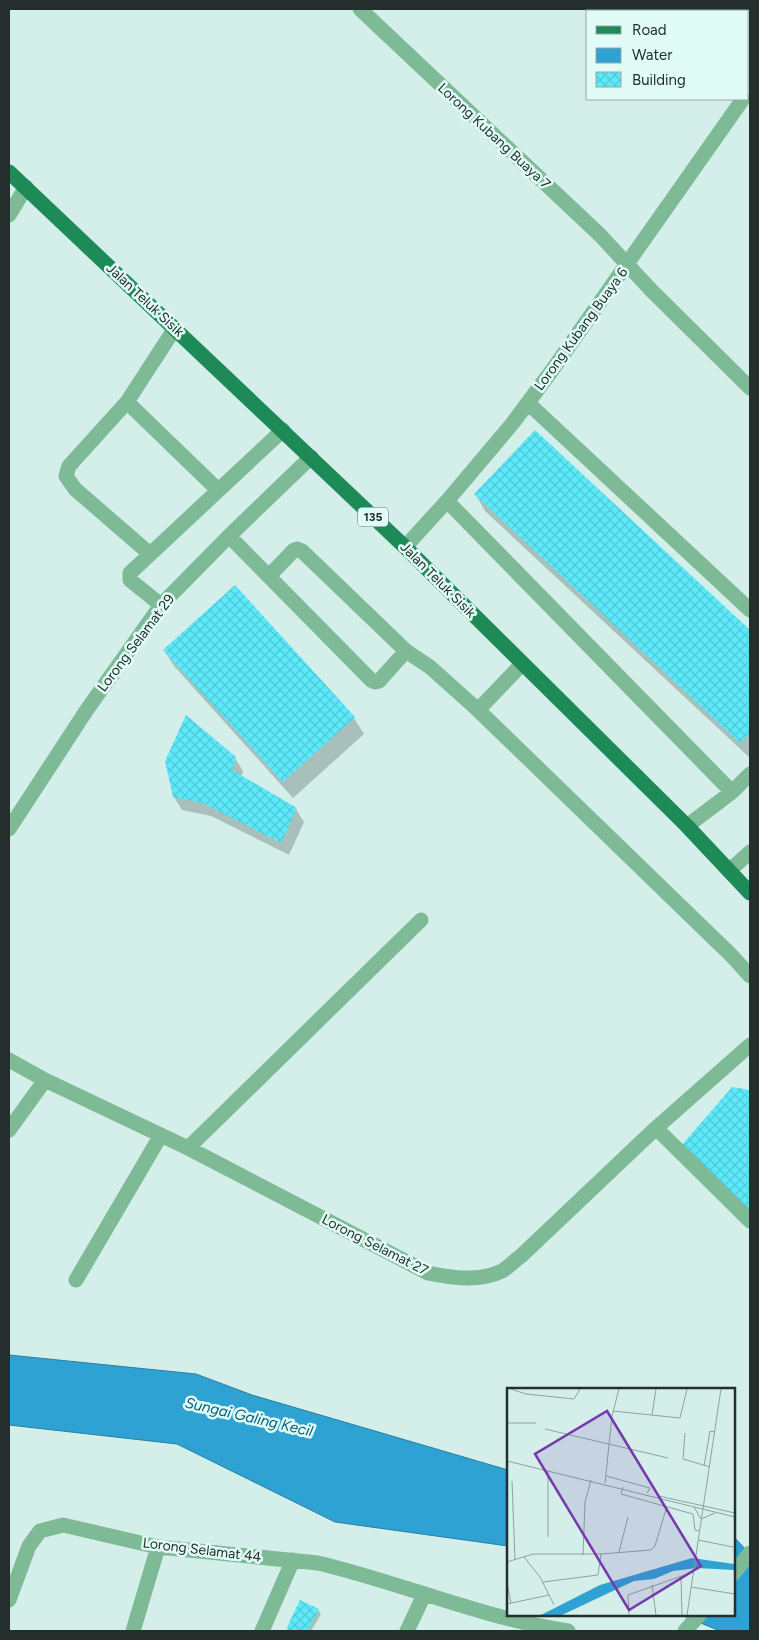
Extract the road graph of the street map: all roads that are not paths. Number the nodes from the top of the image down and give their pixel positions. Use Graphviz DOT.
graph roads {
  1 [pos="360,9"];
  2 [pos="742,100"];
  3 [pos="9,172"];
  4 [pos="26,187"];
  5 [pos="9,215"];
  6 [pos="628,264"];
  7 [pos="175,328"];
  8 [pos="750,388"];
  9 [pos="127,402"];
  10 [pos="528,403"];
  11 [pos="283,430"];
  12 [pos="311,457"];
  13 [pos="218,490"];
  14 [pos="447,501"];
  15 [pos="229,536"];
  16 [pos="405,547"];
  17 [pos="150,554"];
  18 [pos="269,576"];
  19 [pos="161,605"];
  20 [pos="750,610"];
  21 [pos="406,651"];
  22 [pos="522,664"];
  23 [pos="478,710"];
  24 [pos="750,774"];
  25 [pos="732,792"];
  26 [pos="687,826"];
  27 [pos="9,830"];
  28 [pos="750,852"];
  29 [pos="729,871"];
  30 [pos="750,893"];
  31 [pos="421,920"];
  32 [pos="750,976"];
  33 [pos="750,1045"];
  34 [pos="9,1060"];
  35 [pos="45,1080"];
  36 [pos="656,1128"];
  37 [pos="9,1130"];
  38 [pos="160,1135"];
  39 [pos="188,1148"];
  40 [pos="750,1221"];
  41 [pos="76,1280"];
  42 [pos="158,1547"];
  43 [pos="750,1553"];
  44 [pos="293,1560"];
  45 [pos="734,1573"];
  46 [pos="424,1595"];
  47 [pos="9,1600"];
  48 [pos="132,1631"];
  49 [pos="262,1631"];
  50 [pos="407,1631"];
  51 [pos="563,1631"];
  1 -- 6 [label="street, Lorong Kubang Buaya 7"];
  2 -- 6 [label="street, Lorong Kubang Buaya 6"];
  3 -- 4 [label="main road, Jalan Teluk Sisik / 135"];
  4 -- 5 [label="street"];
  4 -- 7 [label="main road, Jalan Teluk Sisik / 135"];
  6 -- 8 [label="street, Lorong Kubang Buaya 7"];
  6 -- 10 [label="street, Lorong Kubang Buaya 6"];
  7 -- 9 [label="street"];
  7 -- 11 [label="main road, Jalan Teluk Sisik / 135"];
  9 -- 13 [label="street"];
  9 -- 17 [label="street"];
  10 -- 14 [label="street, Lorong Kubang Buaya 6"];
  10 -- 20 [label="street"];
  11 -- 12 [label="main road, Jalan Teluk Sisik / 135"];
  11 -- 13 [label="street"];
  12 -- 15 [label="street, Lorong Selamat 29"];
  12 -- 16 [label="main road, Jalan Teluk Sisik / 135"];
  13 -- 17 [label="street"];
  14 -- 16 [label="street, Lorong Kubang Buaya 6"];
  14 -- 25 [label="street"];
  15 -- 18 [label="street"];
  15 -- 19 [label="street, Lorong Selamat 29"];
  16 -- 22 [label="main road, Jalan Teluk Sisik / 135"];
  17 -- 19 [label="street"];
  18 -- 21 [label="street"];
  18 -- 21 [label="street"];
  19 -- 27 [label="street, Lorong Selamat 29"];
  21 -- 23 [label="street"];
  22 -- 23 [label="street"];
  22 -- 26 [label="main road, Jalan Teluk Sisik / 135"];
  23 -- 32 [label="street"];
  24 -- 25 [label="street"];
  25 -- 26 [label="street"];
  26 -- 29 [label="main road, Jalan Teluk Sisik / 135"];
  28 -- 29 [label="street"];
  29 -- 30 [label="main road, Jalan Teluk Sisik / 135"];
  31 -- 39 [label="street"];
  33 -- 36 [label="street, Lorong Selamat 27"];
  34 -- 35 [label="street, Lorong Selamat 27"];
  35 -- 37 [label="street"];
  35 -- 38 [label="street, Lorong Selamat 27"];
  36 -- 39 [label="street, Lorong Selamat 27"];
  36 -- 40 [label="street"];
  38 -- 39 [label="street, Lorong Selamat 27"];
  38 -- 41 [label="street"];
  42 -- 44 [label="street, Lorong Selamat 44"];
  42 -- 47 [label="street, Lorong Selamat 44"];
  42 -- 48 [label="street"];
  43 -- 45 [label="street"];
  44 -- 46 [label="street, Lorong Selamat 44"];
  44 -- 49 [label="street"];
  46 -- 50 [label="street"];
  46 -- 51 [label="street, Lorong Selamat 44"];
}
